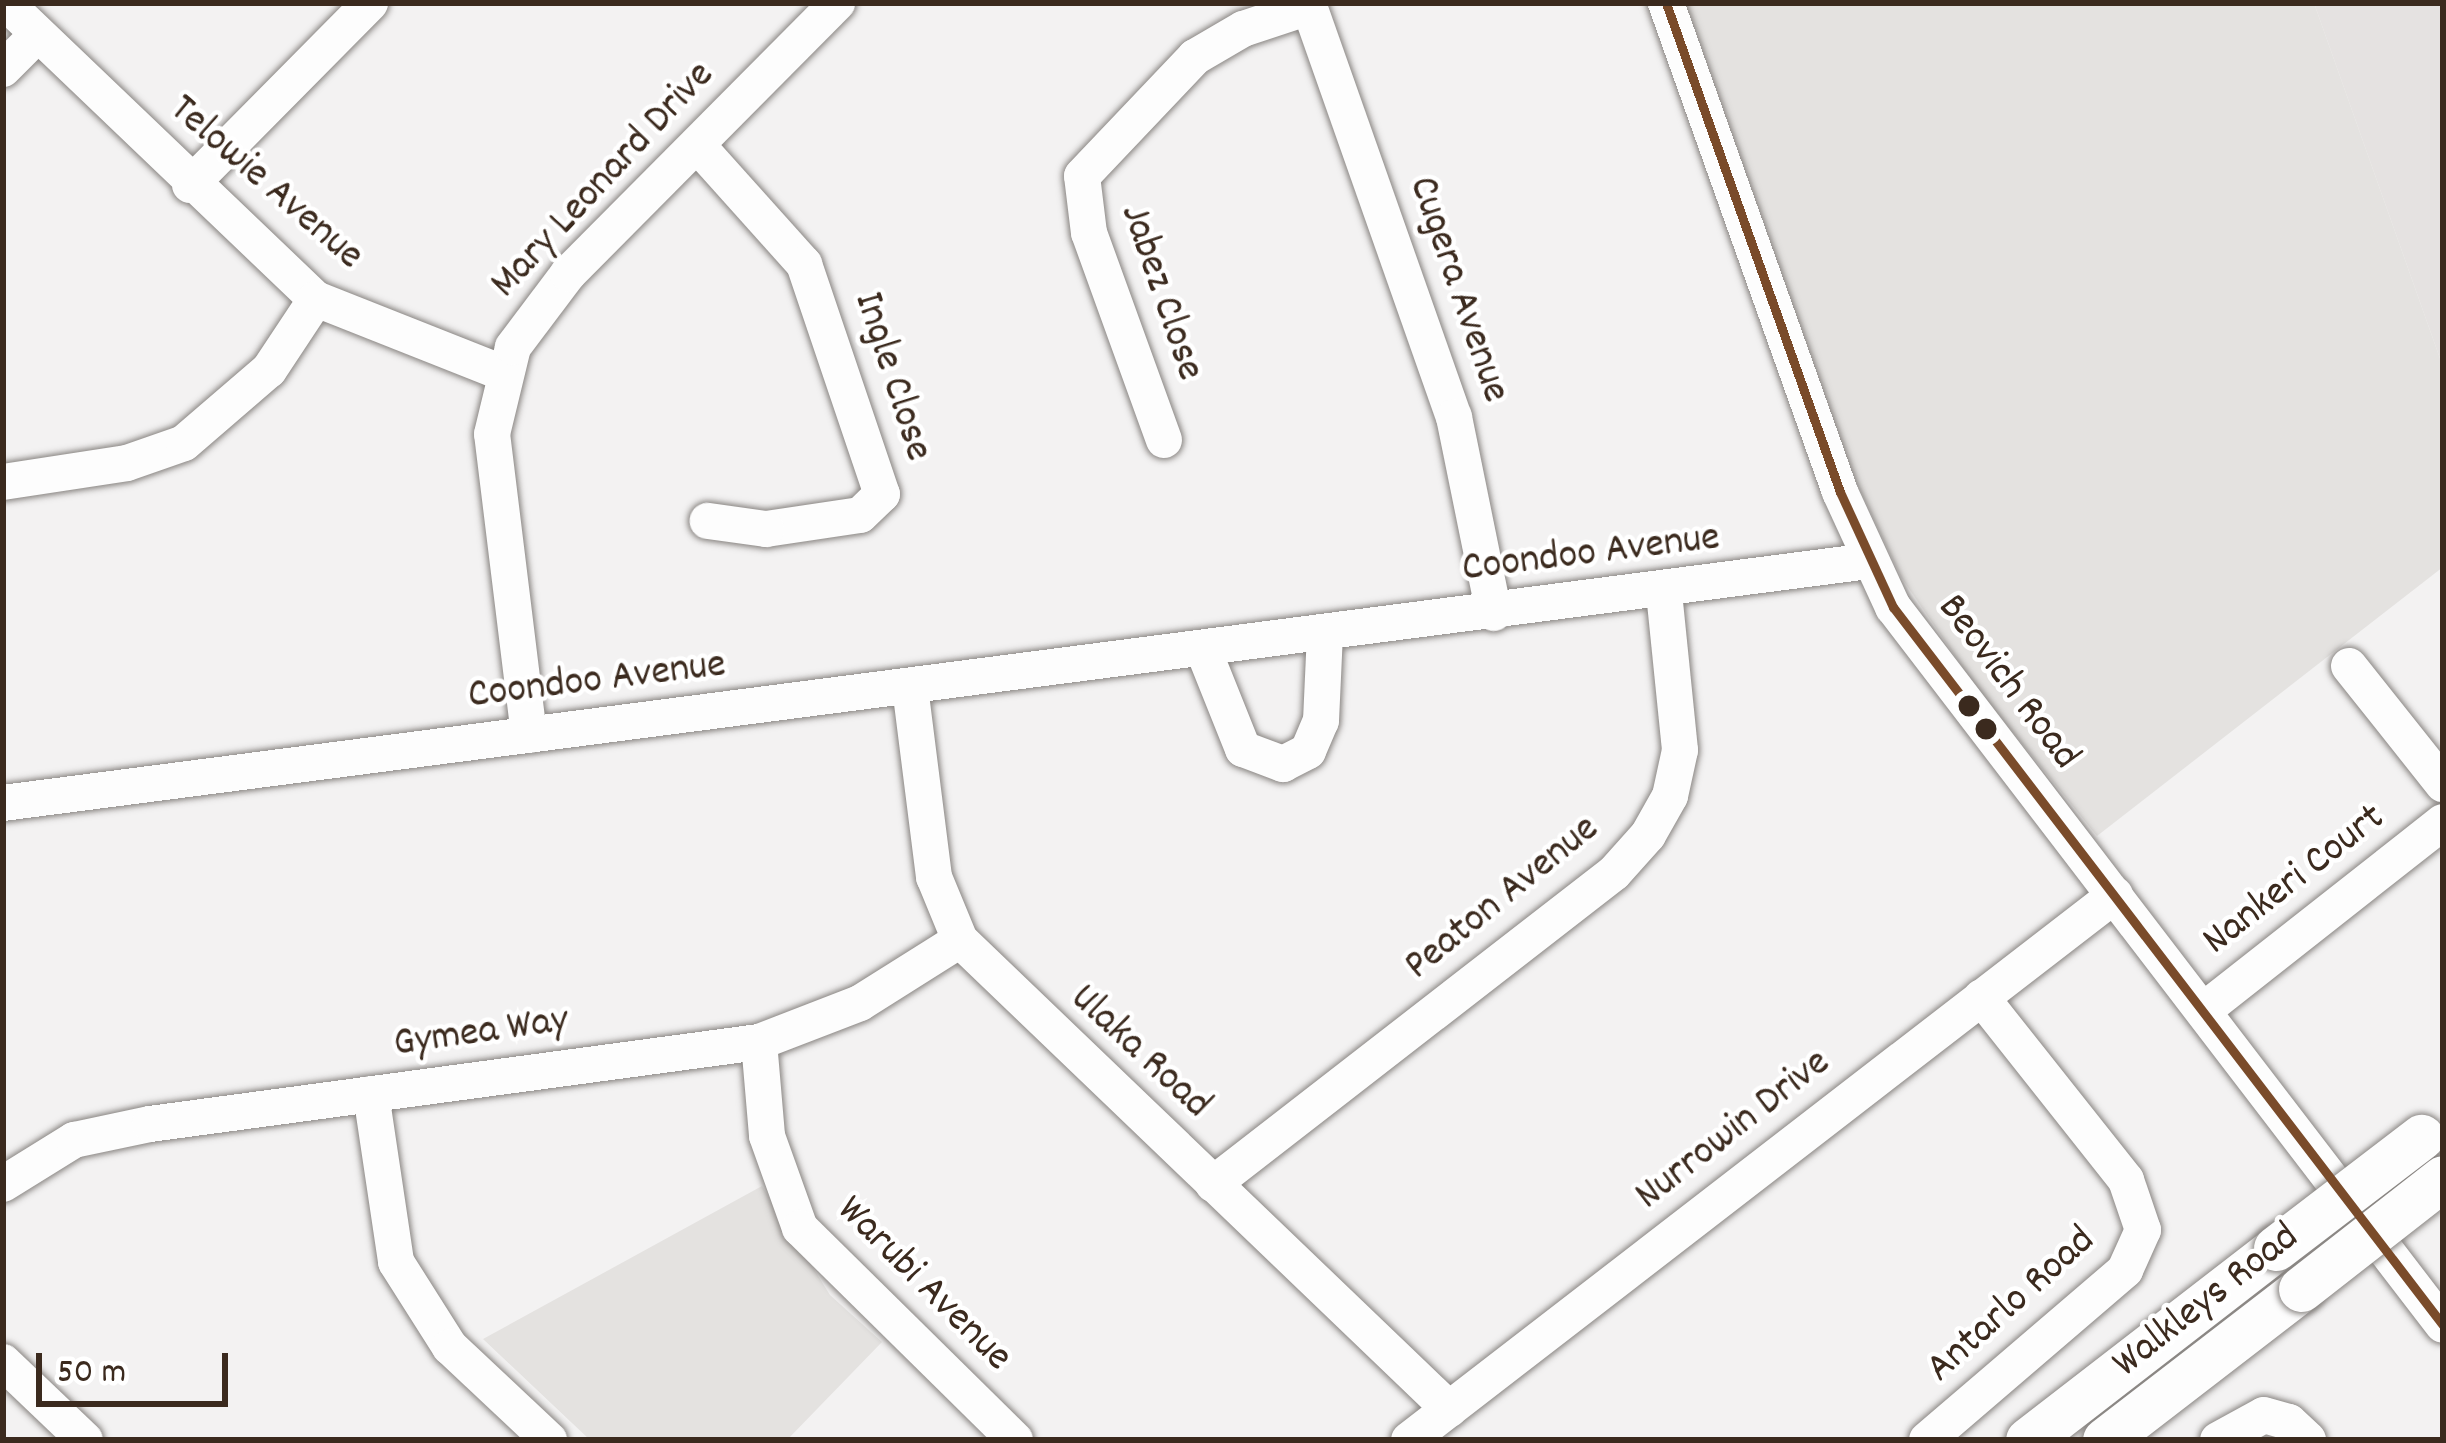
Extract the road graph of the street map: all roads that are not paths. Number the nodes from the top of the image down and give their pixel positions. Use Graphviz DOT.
graph roads {
  1 [pos="5,3"];
  2 [pos="370,3"];
  3 [pos="837,3"];
  4 [pos="1666,3"];
  5 [pos="1308,5"];
  6 [pos="38,35"];
  7 [pos="3,69"];
  8 [pos="698,146"];
  9 [pos="190,184"];
  10 [pos="316,299"];
  11 [pos="503,373"];
  12 [pos="1164,440"];
  13 [pos="3,482"];
  14 [pos="708,521"];
  15 [pos="1868,561"];
  16 [pos="1664,592"];
  17 [pos="1494,613"];
  18 [pos="1325,633"];
  19 [pos="1203,649"];
  20 [pos="2349,666"];
  21 [pos="910,687"];
  22 [pos="529,735"];
  23 [pos="2443,784"];
  24 [pos="3,803"];
  25 [pos="2443,822"];
  26 [pos="2115,895"];
  27 [pos="960,940"];
  28 [pos="1981,997"];
  29 [pos="2204,1010"];
  30 [pos="759,1042"];
  31 [pos="370,1094"];
  32 [pos="2432,1128"];
  33 [pos="2443,1178"];
  34 [pos="3,1184"];
  35 [pos="1213,1184"];
  36 [pos="2443,1325"];
  37 [pos="3,1362"];
  38 [pos="1449,1409"];
  39 [pos="85,1440"];
  40 [pos="549,1440"];
  41 [pos="1015,1440"];
  42 [pos="1409,1440"];
  43 [pos="1928,1440"];
  44 [pos="2029,1440"];
  45 [pos="2105,1440"];
  46 [pos="2218,1440"];
  47 [pos="2308,1440"];
  1 -- 6 [label="street, Telowie Avenue"];
  2 -- 9 [label="street"];
  3 -- 8 [label="street, Mary Leonard Drive"];
  4 -- 15 [label="street, Beovich Road"];
  5 -- 12 [label="street, Jabez Close"];
  5 -- 17 [label="street, Cugera Avenue"];
  6 -- 7 [label="street"];
  6 -- 9 [label="street, Telowie Avenue"];
  8 -- 11 [label="street, Mary Leonard Drive"];
  8 -- 14 [label="street, Ingle Close"];
  9 -- 10 [label="street, Telowie Avenue"];
  10 -- 11 [label="street, Telowie Avenue"];
  10 -- 13 [label="street"];
  11 -- 22 [label="street, Mary Leonard Drive"];
  15 -- 16 [label="street, Coondoo Avenue"];
  15 -- 26 [label="street, Beovich Road"];
  16 -- 17 [label="street, Coondoo Avenue"];
  16 -- 35 [label="street, Peaton Avenue"];
  17 -- 18 [label="street, Coondoo Avenue"];
  18 -- 19 [label="street, Coondoo Avenue"];
  18 -- 19 [label="street"];
  19 -- 21 [label="street, Coondoo Avenue"];
  20 -- 23 [label="street"];
  21 -- 22 [label="street, Coondoo Avenue"];
  21 -- 27 [label="street, Ulaka Road"];
  22 -- 24 [label="street, Coondoo Avenue"];
  25 -- 29 [label="street, Nankeri Court"];
  26 -- 28 [label="street, Nurrowin Drive"];
  26 -- 29 [label="street, Beovich Road"];
  27 -- 30 [label="street, Gymea Way"];
  27 -- 35 [label="street, Ulaka Road"];
  28 -- 38 [label="street, Nurrowin Drive"];
  28 -- 43 [label="street, Antarlo Road"];
  29 -- 36 [label="street, Beovich Road"];
  30 -- 31 [label="street, Gymea Way"];
  30 -- 41 [label="street, Warubi Avenue"];
  31 -- 34 [label="street, Gymea Way"];
  31 -- 40 [label="street"];
  32 -- 44 [label="main road, Walkleys Road, bridge"];
  33 -- 45 [label="main road, Walkleys Road, bridge"];
  35 -- 38 [label="street, Ulaka Road"];
  37 -- 39 [label="street"];
  38 -- 42 [label="street, Nurrowin Drive"];
  46 -- 47 [label="street"];
}
